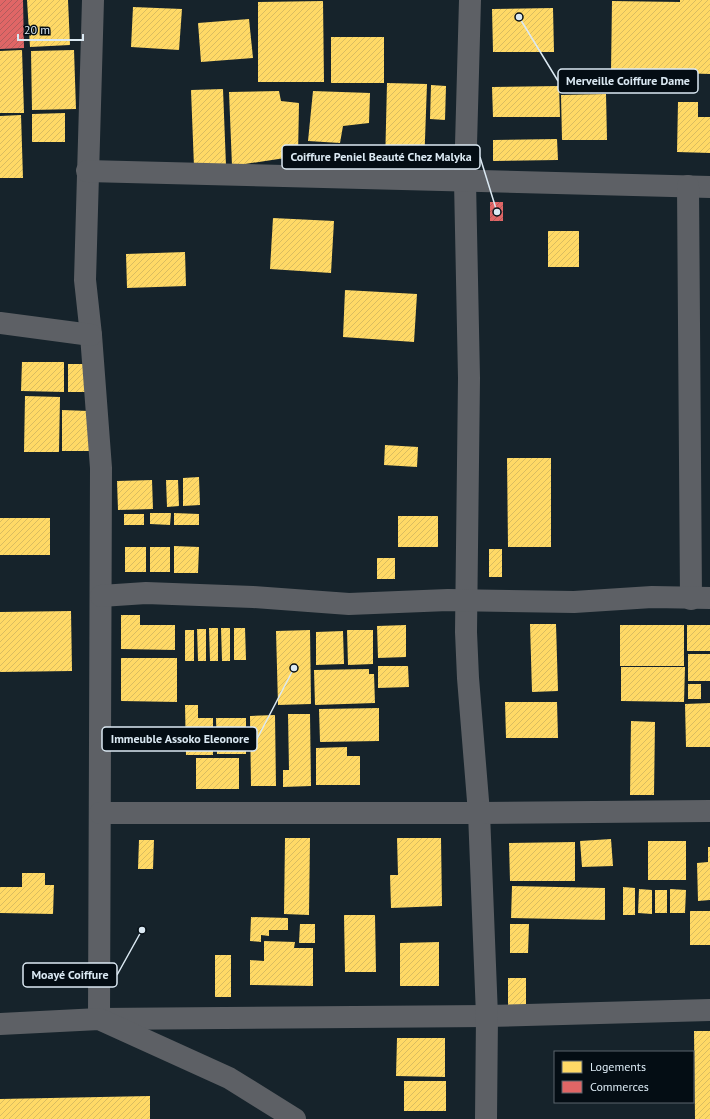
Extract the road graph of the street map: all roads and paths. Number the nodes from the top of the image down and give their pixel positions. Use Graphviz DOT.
graph roads {
  1 [pos="93,0"];
  2 [pos="470,0"];
  3 [pos="87,171"];
  4 [pos="465,181"];
  5 [pos="688,186"];
  6 [pos="710,187"];
  7 [pos="0,323"];
  8 [pos="91,335"];
  9 [pos="101,596"];
  10 [pos="701,598"];
  11 [pos="466,601"];
  12 [pos="710,811"];
  13 [pos="100,813"];
  14 [pos="479,813"];
  15 [pos="710,1010"];
  16 [pos="487,1016"];
  17 [pos="99,1019"];
  18 [pos="0,1024"];
  19 [pos="295,1119"];
  20 [pos="486,1119"];
  1 -- 3 [label="street"];
  2 -- 4 [label="street"];
  3 -- 4 [label="street"];
  3 -- 8 [label="street"];
  4 -- 5 [label="street"];
  4 -- 11 [label="street"];
  5 -- 6 [label="street"];
  5 -- 10 [label="street"];
  7 -- 8 [label="street"];
  8 -- 9 [label="street"];
  9 -- 11 [label="street"];
  9 -- 13 [label="street"];
  10 -- 11 [label="street"];
  11 -- 14 [label="street"];
  12 -- 14 [label="street"];
  13 -- 14 [label="street"];
  13 -- 17 [label="street"];
  14 -- 16 [label="street"];
  15 -- 16 [label="street"];
  16 -- 17 [label="street"];
  16 -- 20 [label="street"];
  17 -- 18 [label="street"];
  17 -- 19 [label="street"];
}
